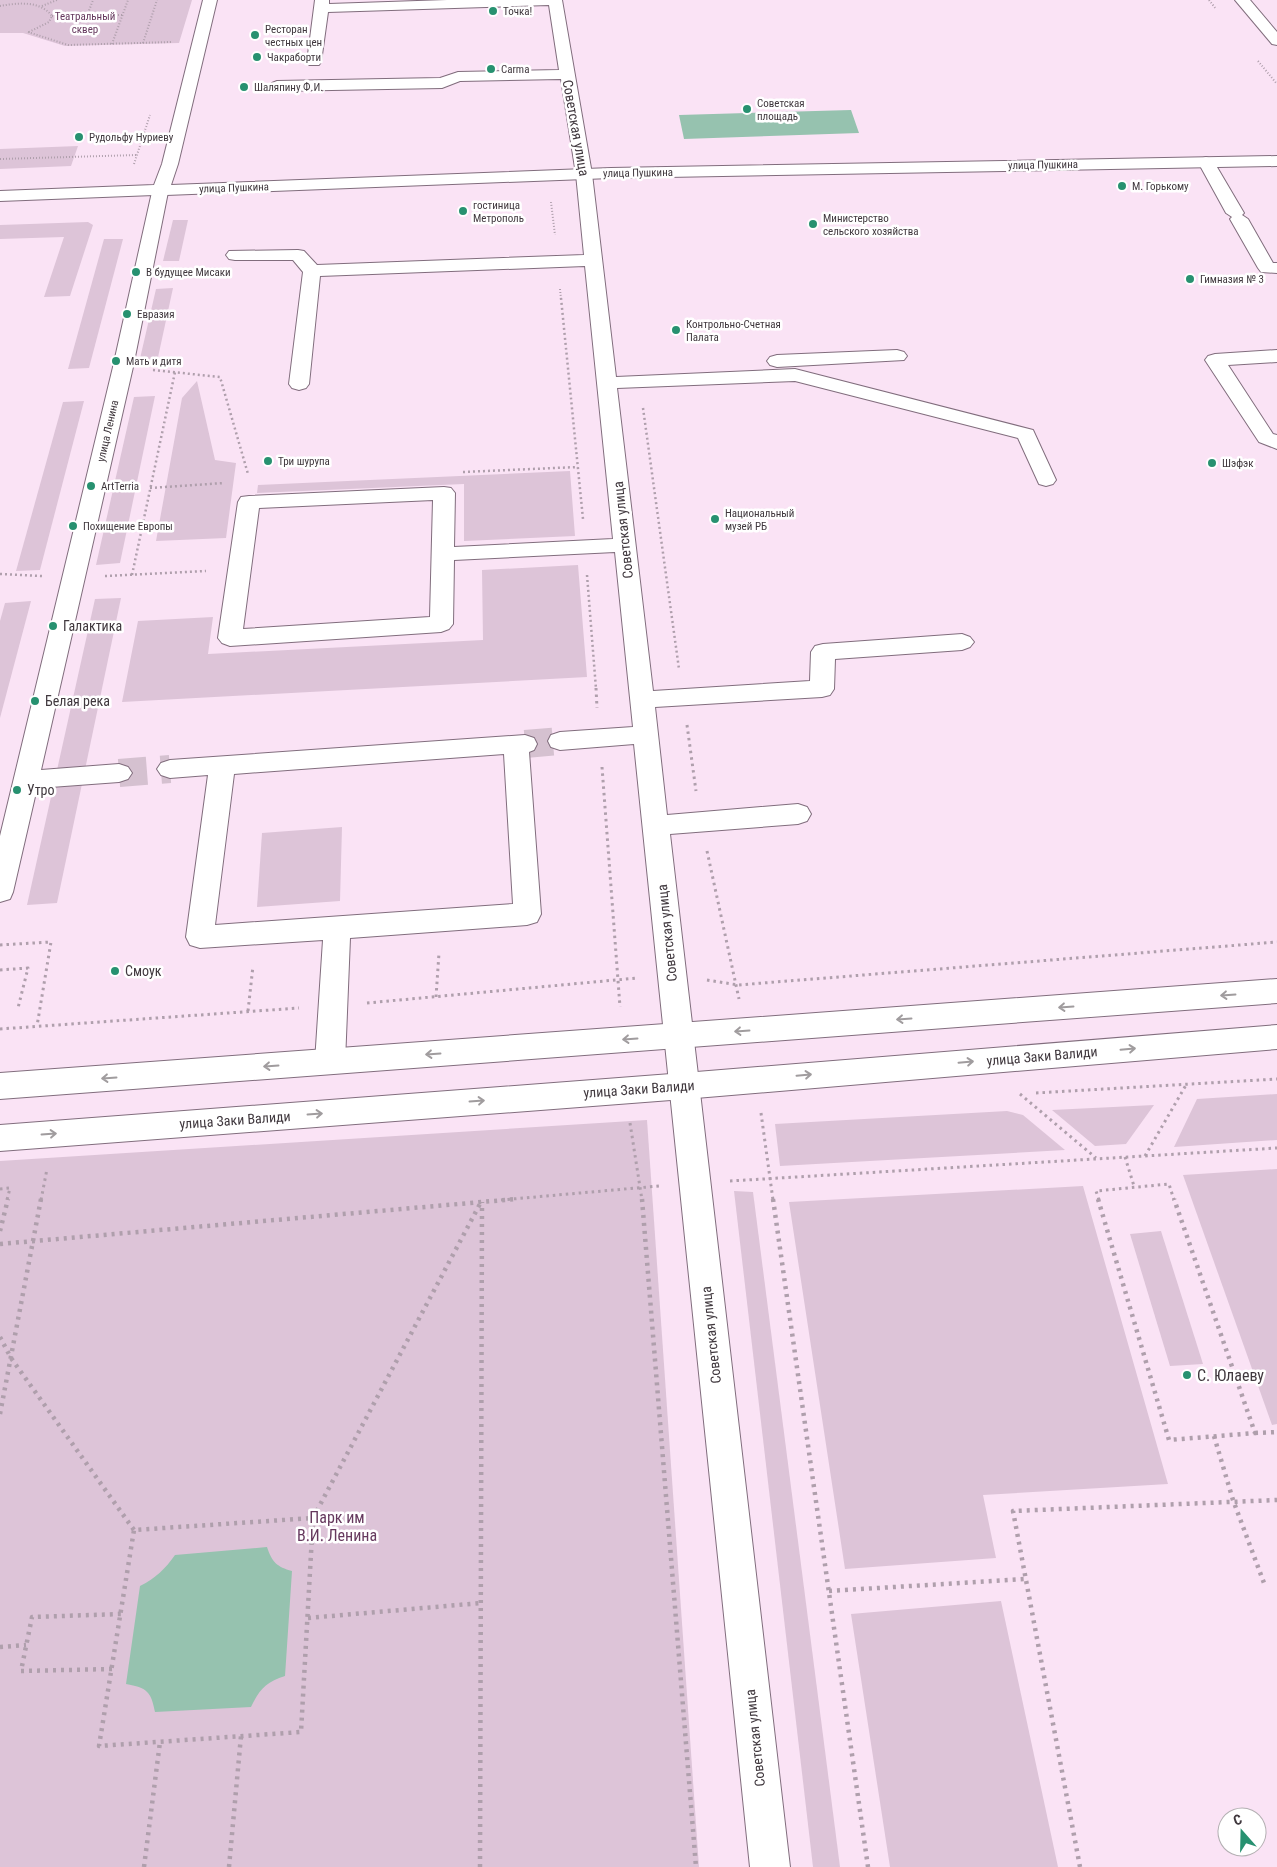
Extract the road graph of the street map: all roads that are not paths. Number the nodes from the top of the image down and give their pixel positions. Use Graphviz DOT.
graph roads {
  1 [pos="210,0"];
  2 [pos="1242,0"];
  3 [pos="555,1"];
  4 [pos="410,3"];
  5 [pos="321,4"];
  6 [pos="1277,41"];
  7 [pos="314,62"];
  8 [pos="566,74"];
  9 [pos="277,86"];
  10 [pos="1277,161"];
  11 [pos="1206,162"];
  12 [pos="584,174"];
  13 [pos="160,192"];
  14 [pos="0,196"];
  15 [pos="235,255"];
  16 [pos="594,260"];
  17 [pos="1277,268"];
  18 [pos="312,271"];
  19 [pos="897,356"];
  20 [pos="1277,356"];
  21 [pos="606,376"];
  22 [pos="299,384"];
  23 [pos="1277,443"];
  24 [pos="1046,480"];
  25 [pos="625,545"];
  26 [pos="443,554"];
  27 [pos="962,642"];
  28 [pos="641,700"];
  29 [pos="646,736"];
  30 [pos="560,741"];
  31 [pos="222,766"];
  32 [pos="170,769"];
  33 [pos="119,773"];
  34 [pos="26,780"];
  35 [pos="798,814"];
  36 [pos="656,826"];
  37 [pos="0,892"];
  38 [pos="337,928"];
  39 [pos="1277,991"];
  40 [pos="678,1036"];
  41 [pos="1277,1037"];
  42 [pos="330,1062"];
  43 [pos="0,1086"];
  44 [pos="684,1086"];
  45 [pos="0,1138"];
  46 [pos="770,1867"];
  1 -- 13 [label="main road, улица Ленина"];
  2 -- 6 [label="main road"];
  3 -- 4 [label="main road"];
  3 -- 8 [label="main road, Советская улица"];
  4 -- 5 [label="main road"];
  5 -- 7 [label="main road"];
  8 -- 9 [label="main road"];
  8 -- 12 [label="main road, Советская улица"];
  10 -- 11 [label="main road, улица Пушкина"];
  11 -- 12 [label="main road, улица Пушкина"];
  11 -- 17 [label="main road"];
  12 -- 13 [label="main road, улица Пушкина"];
  12 -- 16 [label="main road, Советская улица"];
  13 -- 14 [label="main road, улица Пушкина"];
  13 -- 34 [label="main road, улица Ленина"];
  15 -- 18 [label="main road"];
  16 -- 18 [label="main road"];
  16 -- 21 [label="main road, Советская улица"];
  18 -- 22 [label="main road"];
  19 -- 21 [label="main road"];
  20 -- 23 [label="main road"];
  21 -- 24 [label="main road"];
  21 -- 25 [label="main road, Советская улица"];
  25 -- 26 [label="main road"];
  25 -- 28 [label="main road, Советская улица"];
  26 -- 26 [label="main road"];
  27 -- 28 [label="main road"];
  28 -- 29 [label="main road, Советская улица"];
  29 -- 30 [label="main road"];
  29 -- 36 [label="main road, Советская улица"];
  31 -- 32 [label="main road"];
  31 -- 38 [label="main road"];
  31 -- 38 [label="main road"];
  33 -- 34 [label="main road"];
  34 -- 37 [label="main road, улица Ленина"];
  35 -- 36 [label="main road"];
  36 -- 40 [label="main road, Советская улица"];
  38 -- 42 [label="main road"];
  39 -- 40 [label="main road, one-way"];
  40 -- 42 [label="main road, one-way"];
  40 -- 44 [label="main road, Советская улица"];
  44 -- 41 [label="main road, улица Заки Валиди, one-way"];
  42 -- 43 [label="main road, one-way"];
  45 -- 44 [label="main road, улица Заки Валиди, one-way"];
  44 -- 46 [label="main road, Советская улица"];
}
